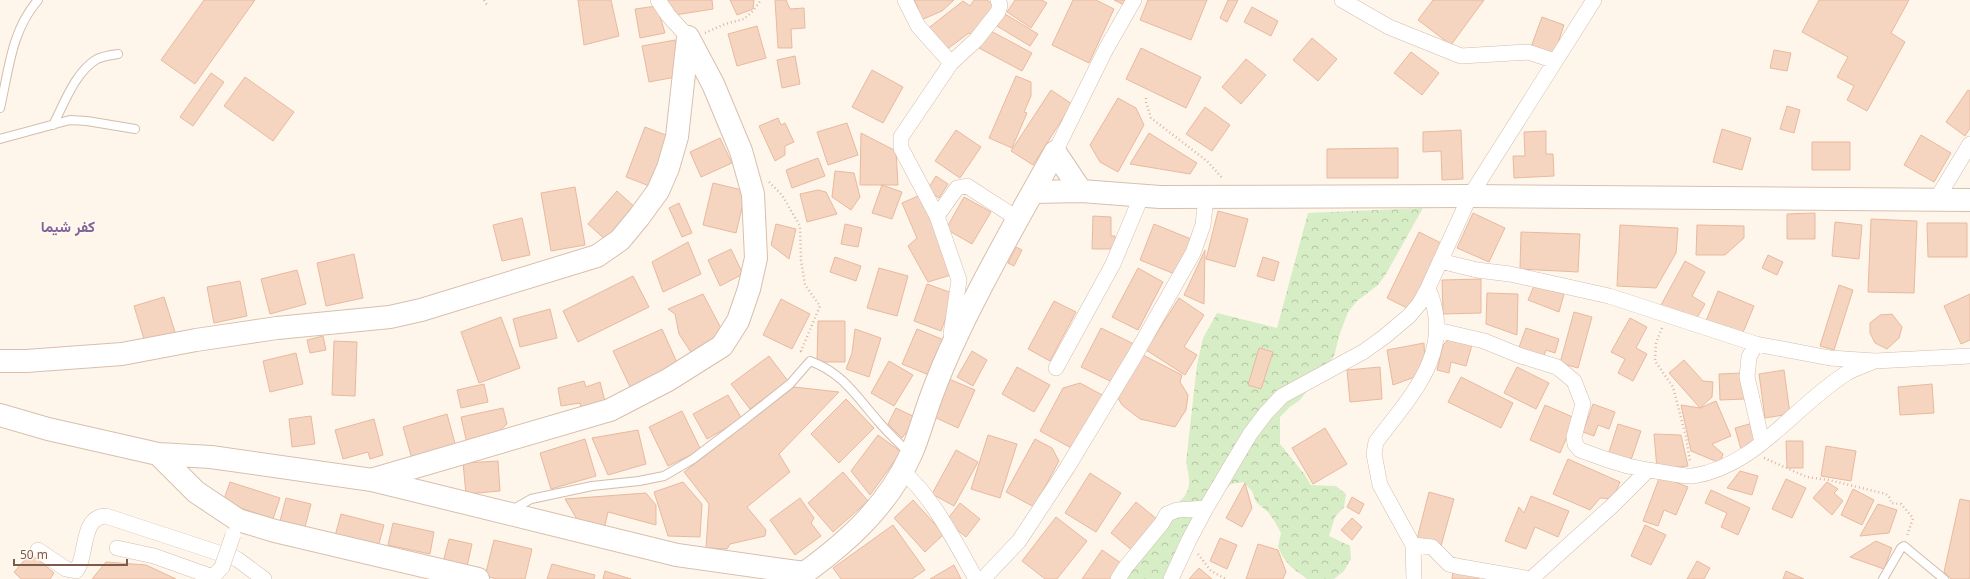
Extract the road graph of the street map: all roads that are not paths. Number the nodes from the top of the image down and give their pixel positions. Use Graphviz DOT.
graph roads {
  1 [pos="38,0"];
  2 [pos="658,0"];
  3 [pos="905,0"];
  4 [pos="998,0"];
  5 [pos="1134,0"];
  6 [pos="1342,0"];
  7 [pos="1594,0"];
  8 [pos="688,37"];
  9 [pos="118,54"];
  10 [pos="1555,61"];
  11 [pos="951,62"];
  12 [pos="0,108"];
  13 [pos="53,125"];
  14 [pos="135,129"];
  15 [pos="0,139"];
  16 [pos="1970,144"];
  17 [pos="1055,152"];
  18 [pos="1081,191"];
  19 [pos="1033,192"];
  20 [pos="1142,195"];
  21 [pos="1470,196"];
  22 [pos="1206,197"];
  23 [pos="1936,200"];
  24 [pos="1970,200"];
  25 [pos="937,216"];
  26 [pos="1018,219"];
  27 [pos="1440,261"];
  28 [pos="1428,288"];
  29 [pos="1436,330"];
  30 [pos="1756,344"];
  31 [pos="948,355"];
  32 [pos="1970,356"];
  33 [pos="0,361"];
  34 [pos="1875,361"];
  35 [pos="1056,368"];
  36 [pos="0,415"];
  37 [pos="1762,442"];
  38 [pos="158,454"];
  39 [pos="211,457"];
  40 [pos="906,463"];
  41 [pos="1648,470"];
  42 [pos="372,480"];
  43 [pos="196,492"];
  44 [pos="1206,508"];
  45 [pos="508,513"];
  46 [pos="235,528"];
  47 [pos="1413,545"];
  48 [pos="118,548"];
  49 [pos="38,550"];
  50 [pos="800,576"];
  51 [pos="264,579"];
  52 [pos="478,579"];
  53 [pos="976,579"];
  54 [pos="983,579"];
  55 [pos="1118,579"];
  56 [pos="1171,579"];
  57 [pos="1414,579"];
  58 [pos="1531,579"];
  59 [pos="1883,579"];
  60 [pos="1944,579"];
  1 -- 12 [label="lane"];
  2 -- 8 [label="street"];
  3 -- 11 [label="street"];
  4 -- 11 [label="street"];
  5 -- 17 [label="street"];
  6 -- 10 [label="street"];
  7 -- 10 [label="street"];
  8 -- 33 [label="street"];
  8 -- 42 [label="street"];
  9 -- 13 [label="lane"];
  10 -- 21 [label="street"];
  11 -- 25 [label="street"];
  13 -- 14 [label="lane"];
  13 -- 15 [label="lane"];
  16 -- 23 [label="street"];
  17 -- 18 [label="street"];
  17 -- 19 [label="street"];
  18 -- 19 [label="street"];
  18 -- 20 [label="street"];
  19 -- 26 [label="street"];
  20 -- 22 [label="street"];
  20 -- 35 [label="street"];
  21 -- 22 [label="street"];
  21 -- 23 [label="street"];
  21 -- 27 [label="street"];
  22 -- 54 [label="street"];
  23 -- 24 [label="street"];
  25 -- 26 [label="street"];
  25 -- 31 [label="street"];
  26 -- 31 [label="street"];
  27 -- 28 [label="street"];
  27 -- 30 [label="street"];
  28 -- 29 [label="street"];
  28 -- 44 [label="street"];
  29 -- 41 [label="street"];
  29 -- 47 [label="street"];
  30 -- 34 [label="street"];
  30 -- 37 [label="street"];
  31 -- 40 [label="street"];
  32 -- 34 [label="street"];
  34 -- 37 [label="street"];
  36 -- 38 [label="street"];
  37 -- 41 [label="street"];
  38 -- 39 [label="street"];
  38 -- 43 [label="street"];
  39 -- 42 [label="street"];
  39 -- 43 [label="street"];
  40 -- 45 [label="lane"];
  40 -- 50 [label="street"];
  40 -- 53 [label="street"];
  41 -- 58 [label="street"];
  42 -- 45 [label="street"];
  43 -- 46 [label="street"];
  44 -- 55 [label="street"];
  44 -- 56 [label="street"];
  45 -- 50 [label="street"];
  46 -- 48 [label="street, bridge"];
  46 -- 52 [label="street"];
  47 -- 57 [label="street"];
  47 -- 58 [label="street"];
  49 -- 51 [label="street"];
  59 -- 60 [label="lane"];
}
